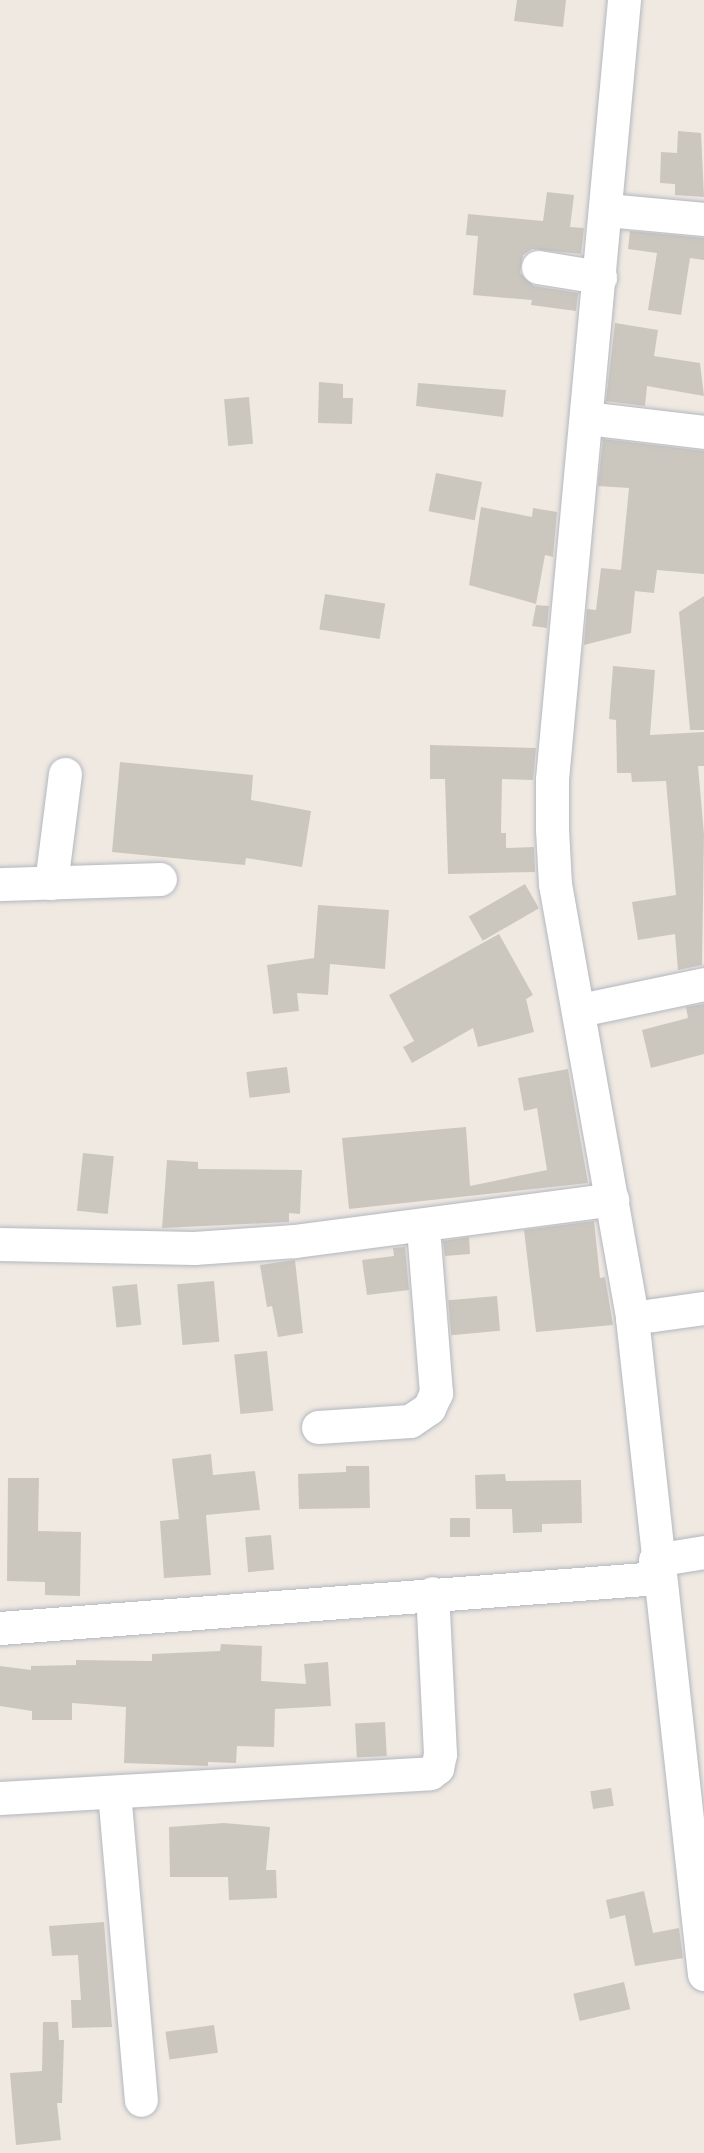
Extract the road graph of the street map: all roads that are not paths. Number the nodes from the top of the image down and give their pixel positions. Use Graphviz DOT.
graph roads {
  1 [pos="624,0"];
  2 [pos="607,210"];
  3 [pos="704,219"];
  4 [pos="538,267"];
  5 [pos="600,277"];
  6 [pos="587,418"];
  7 [pos="704,432"];
  8 [pos="65,774"];
  9 [pos="160,879"];
  10 [pos="51,883"];
  11 [pos="0,884"];
  12 [pos="704,984"];
  13 [pos="580,1010"];
  14 [pos="612,1199"];
  15 [pos="423,1227"];
  16 [pos="0,1244"];
  17 [pos="704,1308"];
  18 [pos="632,1318"];
  19 [pos="318,1427"];
  20 [pos="704,1552"];
  21 [pos="656,1569"];
  22 [pos="432,1593"];
  23 [pos="0,1629"];
  24 [pos="693,1789"];
  25 [pos="114,1792"];
  26 [pos="0,1798"];
  27 [pos="704,1974"];
  28 [pos="141,2100"];
  1 -- 2 [label="street"];
  2 -- 3 [label="street"];
  2 -- 5 [label="street"];
  4 -- 5 [label="street"];
  5 -- 6 [label="street"];
  6 -- 7 [label="street"];
  6 -- 13 [label="street"];
  8 -- 10 [label="street"];
  9 -- 10 [label="street"];
  10 -- 11 [label="street"];
  12 -- 13 [label="street"];
  13 -- 14 [label="street"];
  14 -- 15 [label="street"];
  14 -- 18 [label="street"];
  15 -- 16 [label="street"];
  15 -- 19 [label="street"];
  17 -- 18 [label="street"];
  18 -- 21 [label="street"];
  20 -- 21 [label="street"];
  21 -- 22 [label="street"];
  21 -- 24 [label="street"];
  22 -- 23 [label="street"];
  22 -- 25 [label="street"];
  24 -- 27 [label="street"];
  25 -- 26 [label="street"];
  25 -- 28 [label="street"];
}
